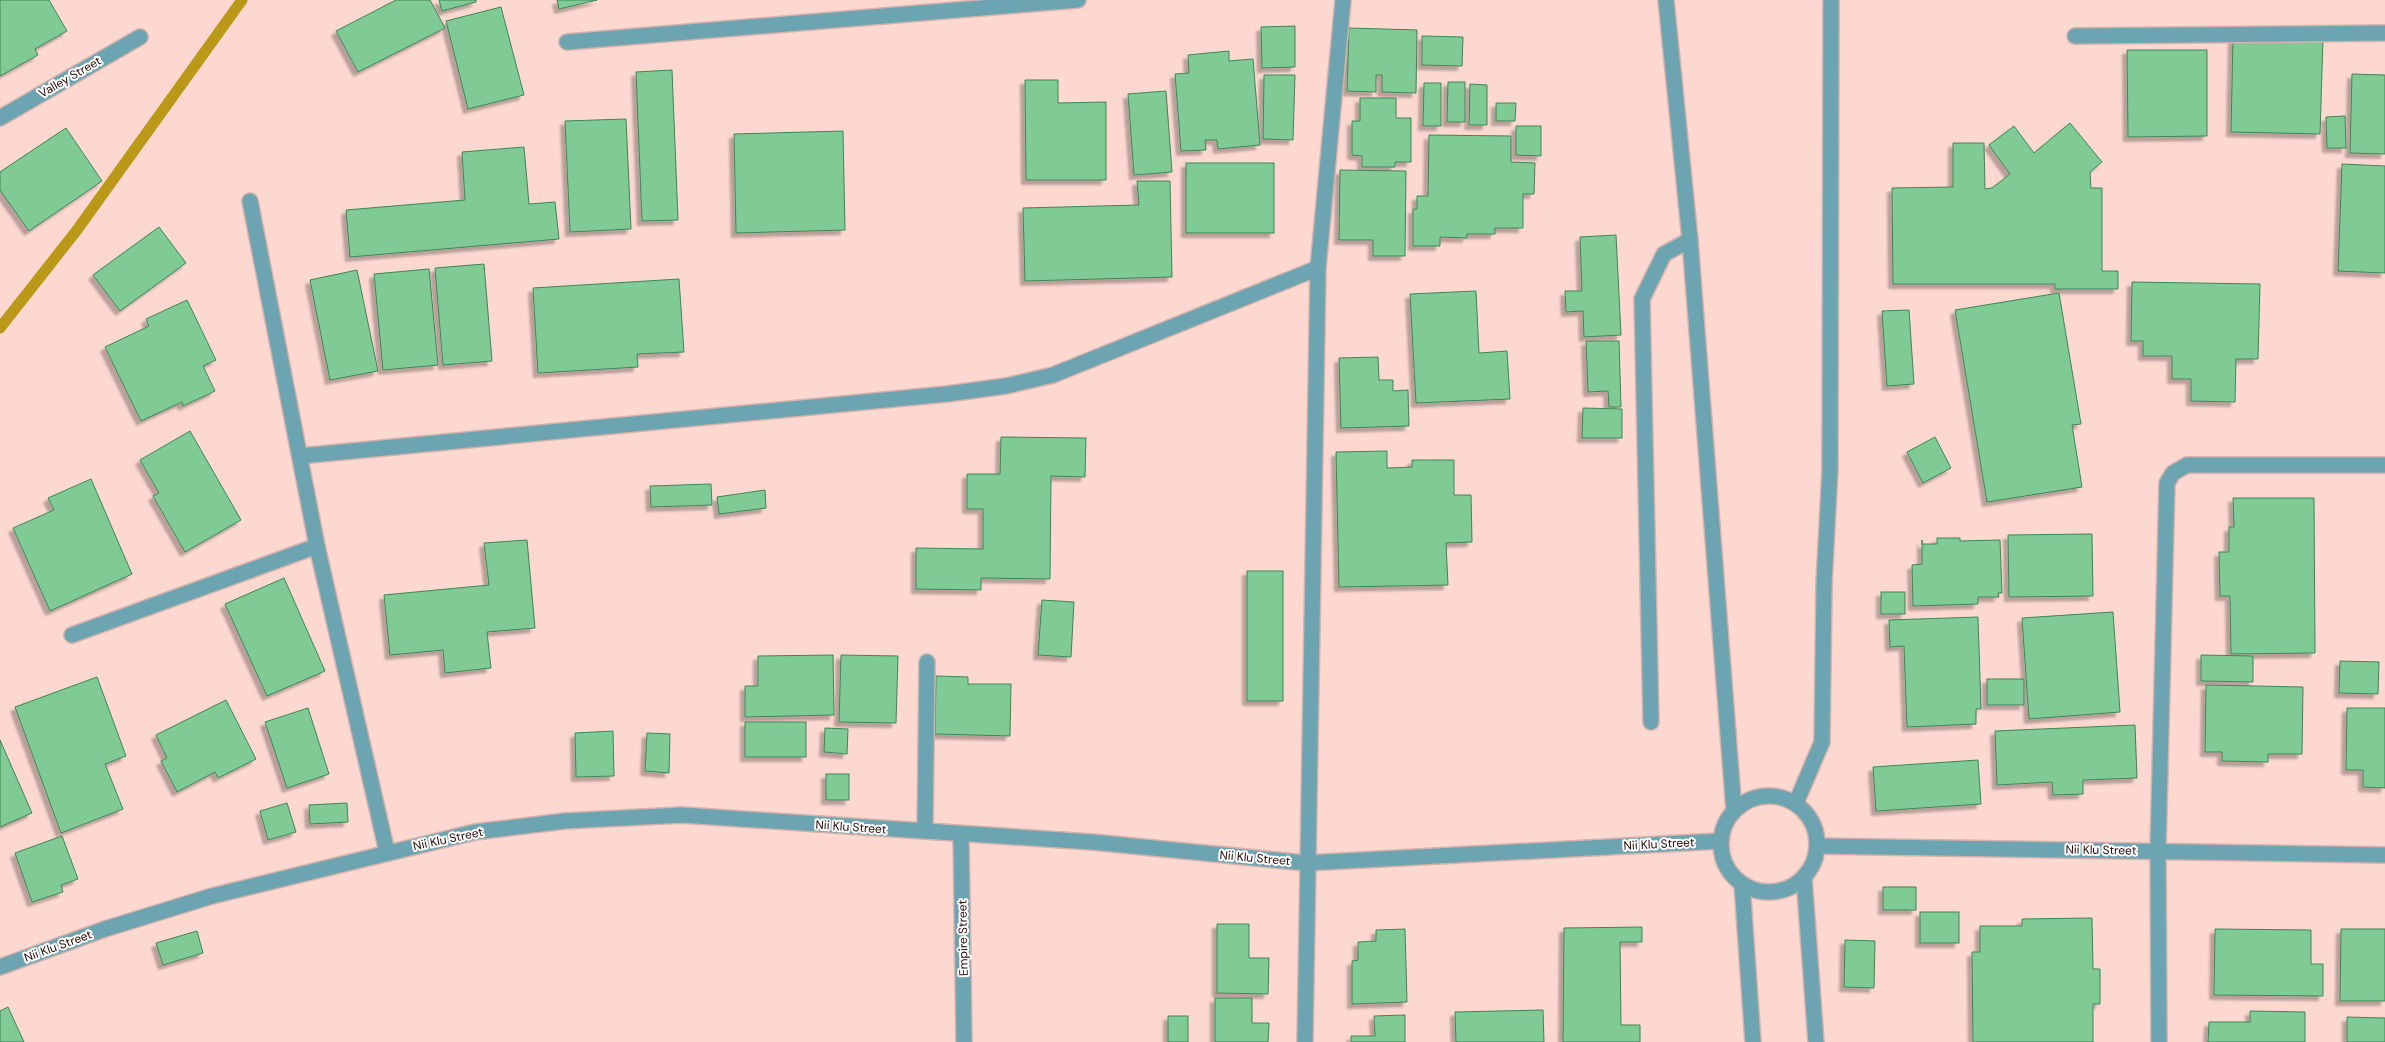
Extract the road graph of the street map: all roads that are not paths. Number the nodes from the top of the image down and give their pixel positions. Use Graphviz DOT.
graph roads {
  1 [pos="1078,0"];
  2 [pos="1343,0"];
  3 [pos="1666,0"];
  4 [pos="1831,0"];
  5 [pos="2385,32"];
  6 [pos="2075,36"];
  7 [pos="140,37"];
  8 [pos="567,42"];
  9 [pos="0,118"];
  10 [pos="250,201"];
  11 [pos="1690,240"];
  12 [pos="1318,268"];
  13 [pos="300,456"];
  14 [pos="2385,466"];
  15 [pos="317,546"];
  16 [pos="72,635"];
  17 [pos="927,662"];
  18 [pos="1651,722"];
  19 [pos="1796,803"];
  20 [pos="1734,810"];
  21 [pos="925,831"];
  22 [pos="961,834"];
  23 [pos="1720,841"];
  24 [pos="1817,846"];
  25 [pos="2158,850"];
  26 [pos="387,852"];
  27 [pos="2385,855"];
  28 [pos="1306,863"];
  29 [pos="1804,877"];
  30 [pos="1742,884"];
  31 [pos="0,967"];
  32 [pos="964,1042"];
  33 [pos="1305,1042"];
  34 [pos="1753,1042"];
  35 [pos="1816,1042"];
  36 [pos="2159,1042"];
  1 -- 8 [label="street"];
  2 -- 12 [label="street"];
  3 -- 11 [label="street"];
  4 -- 19 [label="street"];
  5 -- 6 [label="street"];
  7 -- 9 [label="street, Valley Street"];
  10 -- 13 [label="street"];
  11 -- 18 [label="street"];
  11 -- 20 [label="street"];
  12 -- 13 [label="street"];
  12 -- 28 [label="street"];
  13 -- 15 [label="street"];
  14 -- 25 [label="street"];
  15 -- 16 [label="street"];
  15 -- 26 [label="street"];
  17 -- 21 [label="street"];
  19 -- 20 [label="street"];
  19 -- 24 [label="street"];
  20 -- 23 [label="street"];
  21 -- 22 [label="street, Nii Klu Street"];
  21 -- 26 [label="street, Nii Klu Street"];
  22 -- 28 [label="street, Nii Klu Street"];
  22 -- 32 [label="street, Empire Street"];
  23 -- 28 [label="street, Nii Klu Street"];
  23 -- 30 [label="street"];
  24 -- 25 [label="street, Nii Klu Street"];
  24 -- 29 [label="street"];
  25 -- 27 [label="street, Nii Klu Street"];
  25 -- 36 [label="street"];
  26 -- 31 [label="street, Nii Klu Street"];
  28 -- 33 [label="street"];
  29 -- 30 [label="street"];
  29 -- 35 [label="street"];
  30 -- 34 [label="street"];
}
